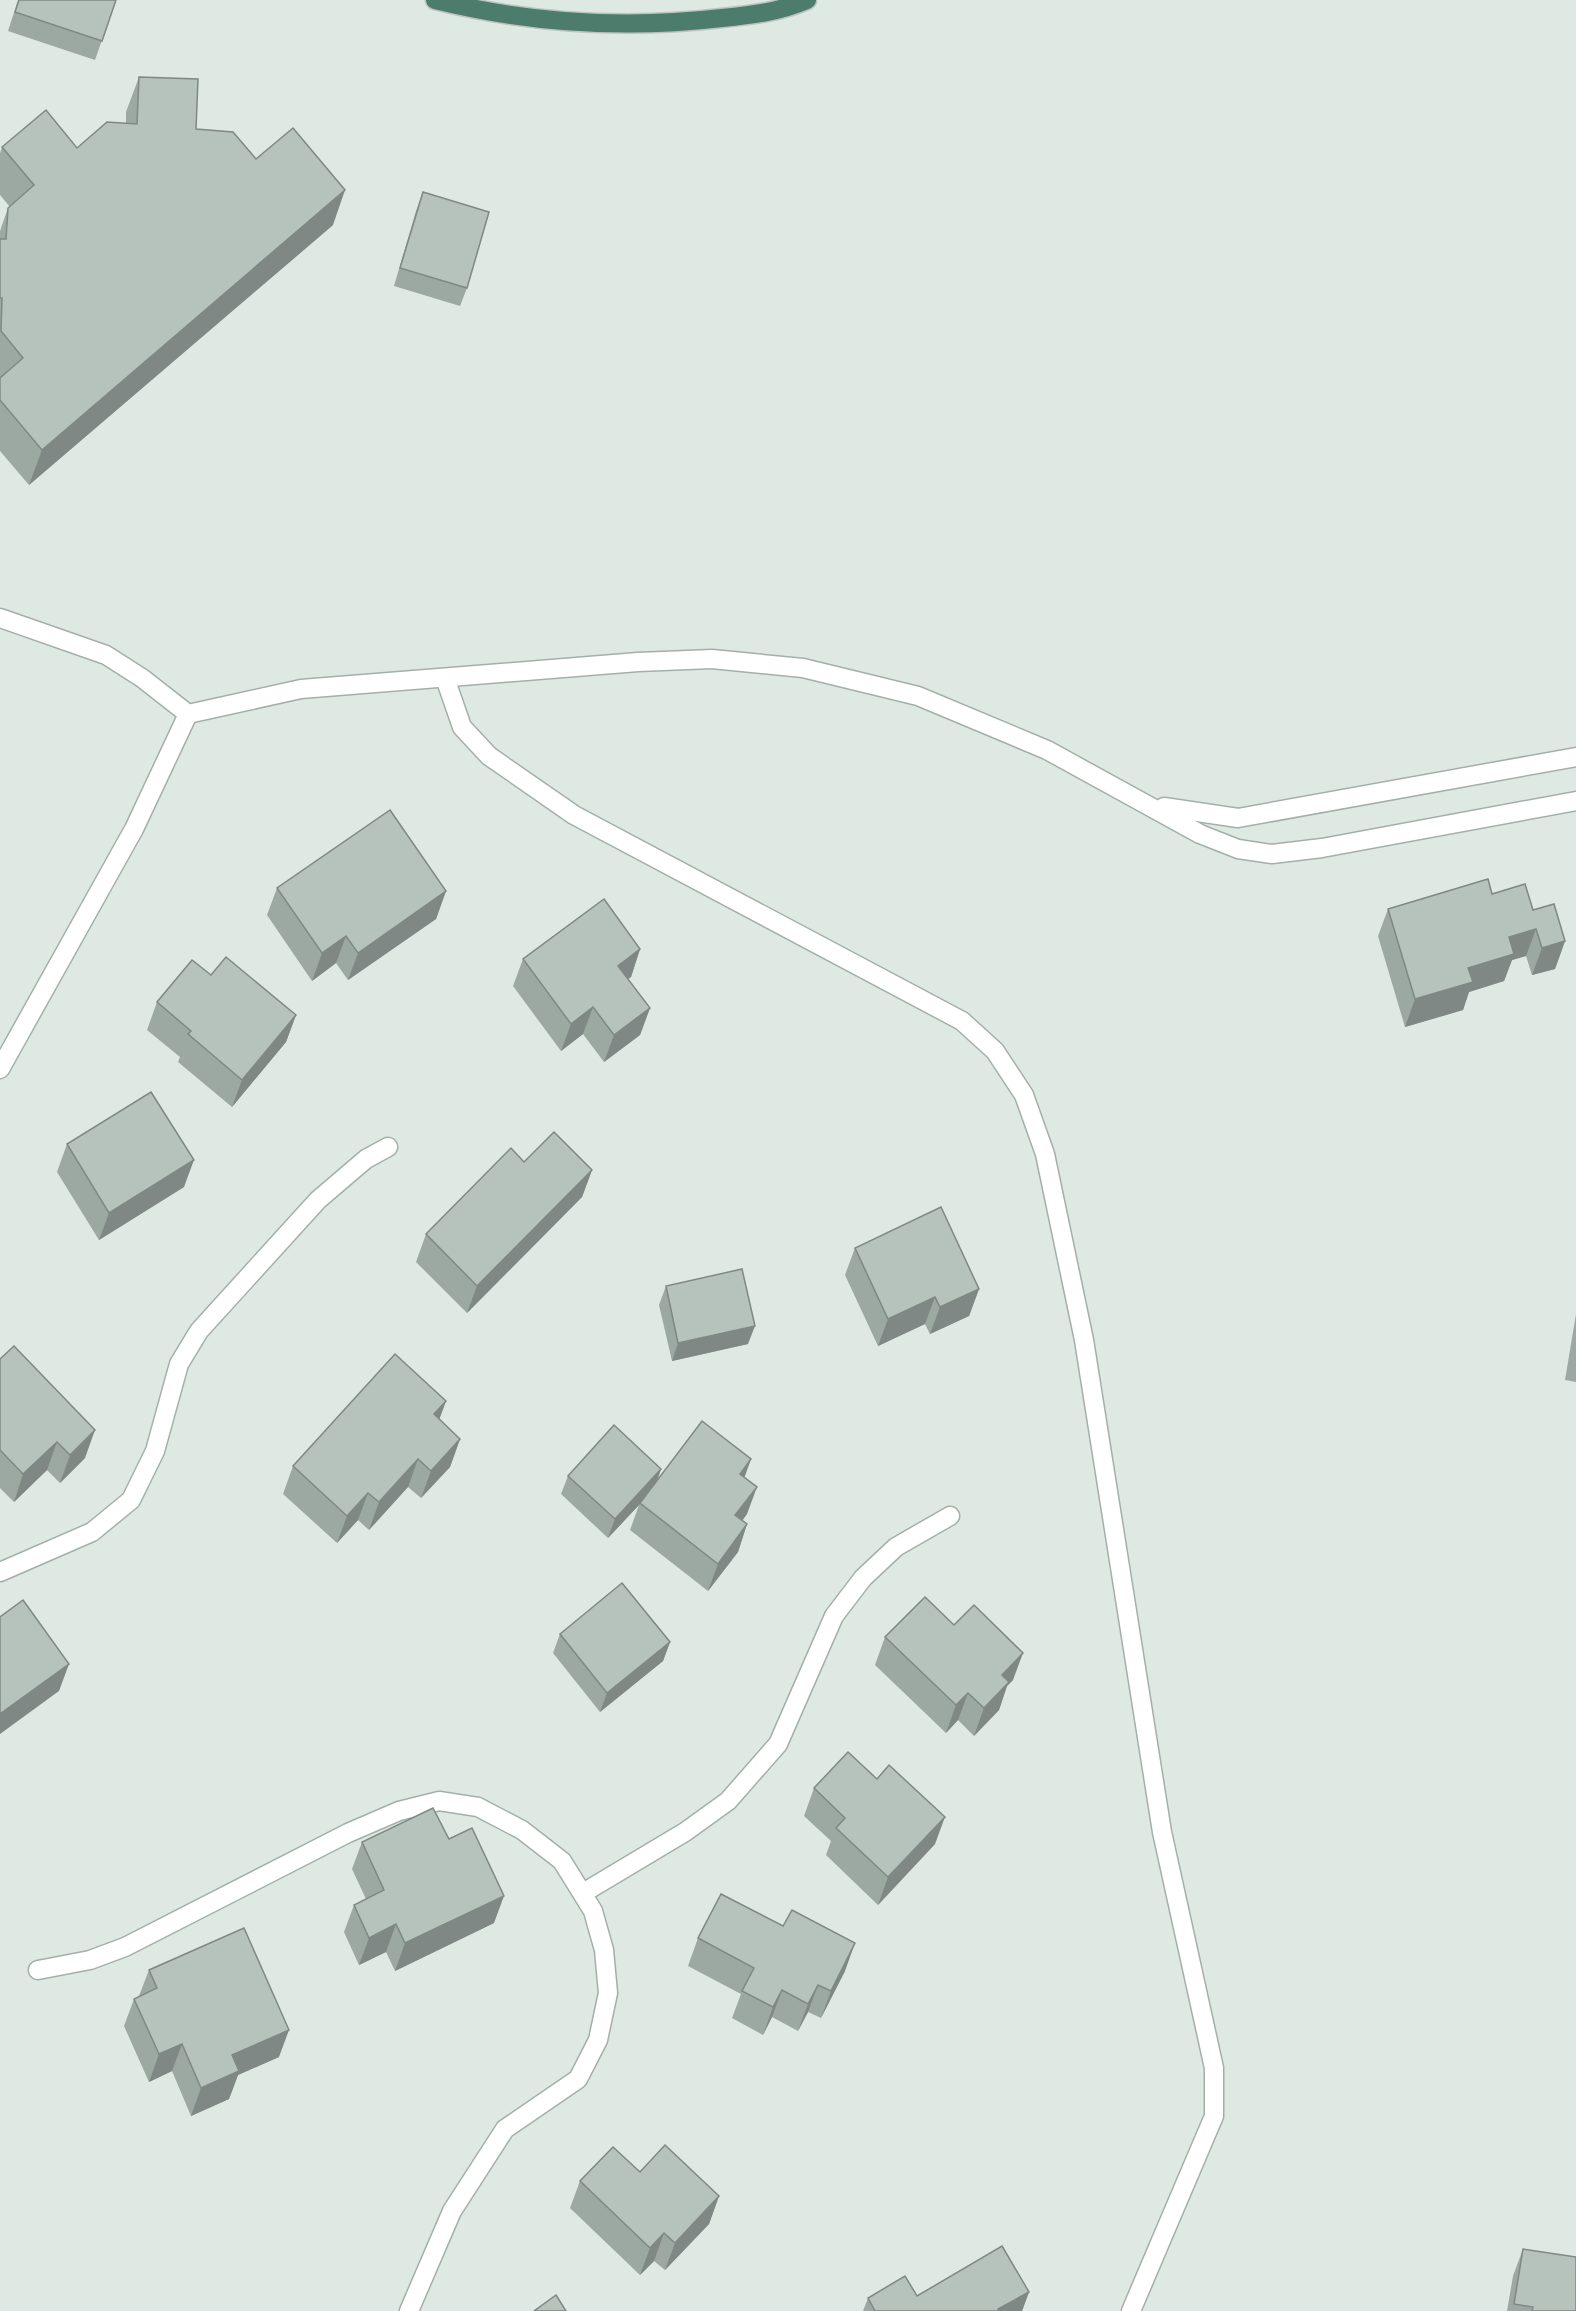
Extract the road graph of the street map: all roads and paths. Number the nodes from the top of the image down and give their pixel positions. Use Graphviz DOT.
graph roads {
  1 [pos="435,0"];
  2 [pos="807,0"];
  3 [pos="0,618"];
  4 [pos="445,678"];
  5 [pos="188,714"];
  6 [pos="1576,757"];
  7 [pos="1576,801"];
  8 [pos="1152,805"];
  9 [pos="0,1069"];
  10 [pos="388,1147"];
  11 [pos="950,1516"];
  12 [pos="0,1572"];
  13 [pos="583,1893"];
  14 [pos="38,1970"];
  15 [pos="409,2311"];
  16 [pos="1131,2311"];
  1 -- 2 [label="highway"];
  3 -- 5 [label="street"];
  4 -- 5 [label="street"];
  4 -- 8 [label="street"];
  4 -- 16 [label="street"];
  5 -- 9 [label="street"];
  6 -- 8 [label="street"];
  7 -- 8 [label="street"];
  10 -- 12 [label="street"];
  11 -- 13 [label="street"];
  13 -- 14 [label="street"];
  13 -- 15 [label="street"];
}
